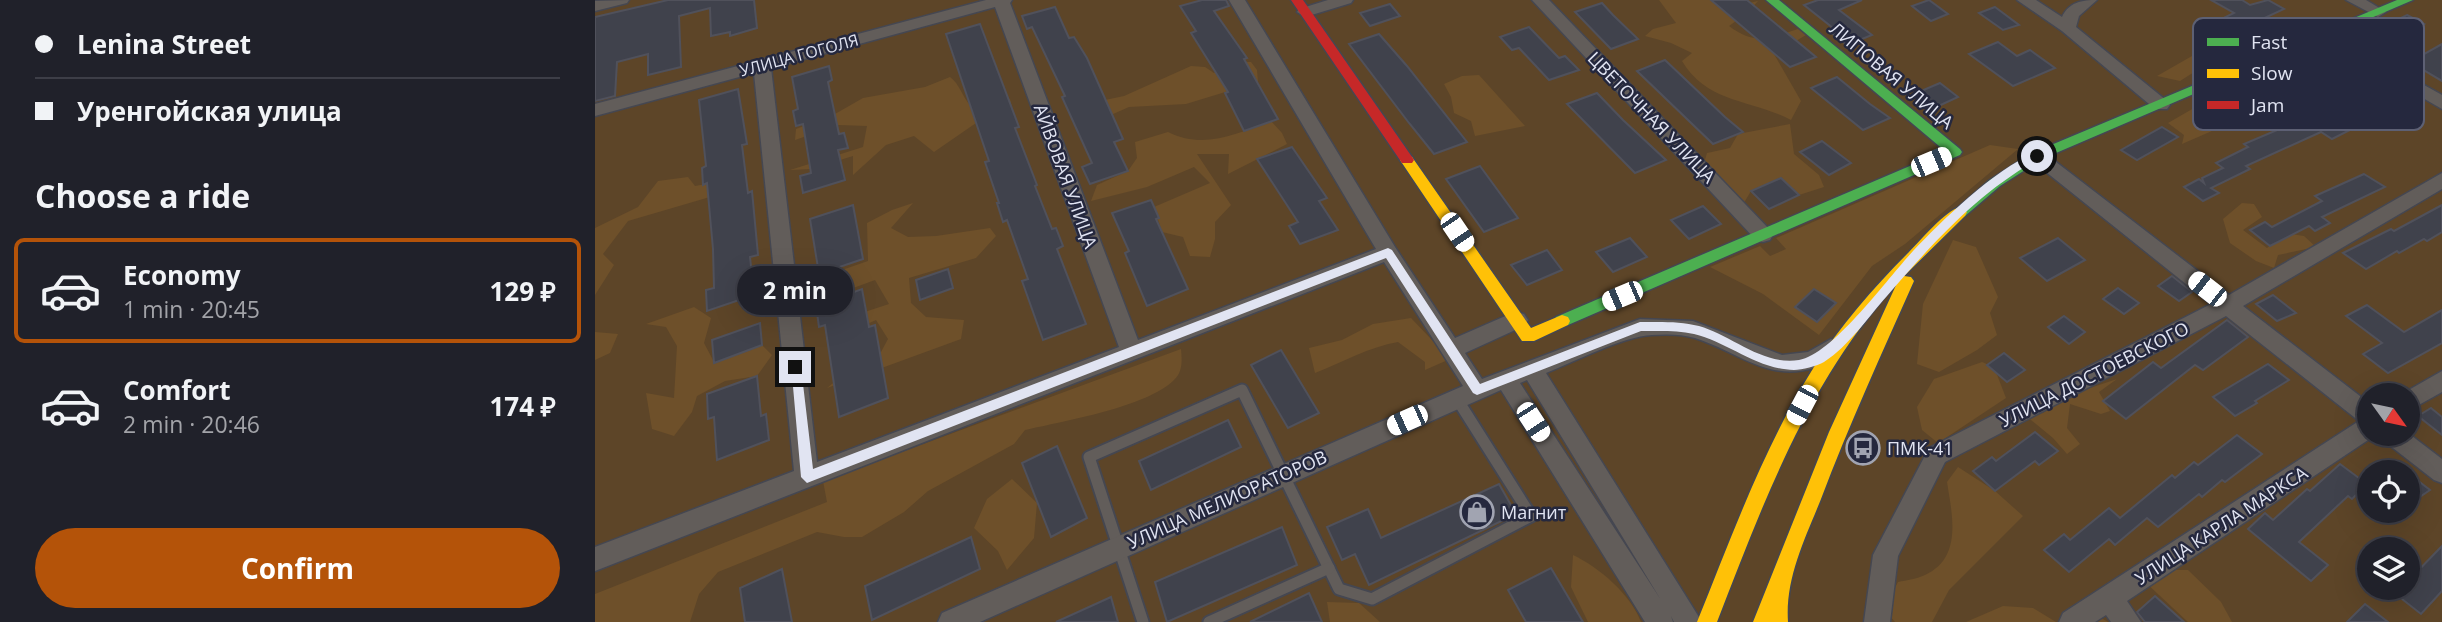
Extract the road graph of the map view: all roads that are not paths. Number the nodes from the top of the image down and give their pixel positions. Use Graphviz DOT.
graph roads {
  1 [pos="621,0"];
  2 [pos="1002,0"];
  3 [pos="1237,0"];
  4 [pos="1345,0"];
  5 [pos="1540,0"];
  6 [pos="1772,0"];
  7 [pos="2025,0"];
  8 [pos="2089,0"];
  9 [pos="2354,0"];
  10 [pos="2407,0"];
  11 [pos="595,6"];
  12 [pos="1301,6"];
  13 [pos="2378,12"];
  14 [pos="2365,18"];
  15 [pos="2068,28"];
  16 [pos="762,65"];
  17 [pos="2193,92"];
  18 [pos="2424,93"];
  19 [pos="2442,103"];
  20 [pos="2161,105"];
  21 [pos="595,110"];
  22 [pos="2037,156"];
  23 [pos="2442,180"];
  24 [pos="1763,234"];
  25 [pos="1388,252"];
  26 [pos="1919,252"];
  27 [pos="2228,305"];
  28 [pos="1517,320"];
  29 [pos="1841,340"];
  30 [pos="1451,350"];
  31 [pos="1132,352"];
  32 [pos="1531,367"];
  33 [pos="1505,378"];
  34 [pos="2442,380"];
  35 [pos="1467,394"];
  36 [pos="2420,394"];
  37 [pos="2357,407"];
  38 [pos="2357,435"];
  39 [pos="2407,446"];
  40 [pos="2442,473"];
  41 [pos="1283,474"];
  42 [pos="807,477"];
  43 [pos="1117,548"];
  44 [pos="595,559"];
  45 [pos="1329,568"];
  46 [pos="1782,571"];
  47 [pos="2108,598"];
  48 [pos="951,622"];
  49 [pos="1143,622"];
  50 [pos="1209,622"];
  51 [pos="1660,622"];
  52 [pos="1689,622"];
  53 [pos="1707,622"];
  54 [pos="1763,622"];
  55 [pos="1778,622"];
  56 [pos="1877,622"];
  57 [pos="2071,622"];
  58 [pos="2127,622"];
  1 -- 11 [label="street"];
  2 -- 16 [label="street, УЛИЦА ГОГОЛЯ"];
  2 -- 31 [label="street, АЙВОВАЯ УЛИЦА"];
  3 -- 25 [label="street"];
  4 -- 12 [label="street"];
  5 -- 24 [label="street, ЦВЕТОЧНАЯ УЛИЦА"];
  6 -- 24 [label="street, ЛИПОВАЯ УЛИЦА"];
  7 -- 15 [label="street"];
  8 -- 15 [label="street"];
  9 -- 13 [label="street"];
  10 -- 13 [label="street"];
  12 -- 28 [label="street"];
  13 -- 14 [label="street"];
  15 -- 20 [label="street"];
  16 -- 21 [label="street, УЛИЦА ГОГОЛЯ"];
  16 -- 42 [label="street"];
  17 -- 20 [label="street"];
  18 -- 19 [label="street"];
  20 -- 22 [label="street"];
  22 -- 26 [label="street"];
  22 -- 27 [label="street"];
  23 -- 27 [label="street, УЛИЦА ДОСТОЕВСКОГО"];
  24 -- 28 [label="street"];
  25 -- 30 [label="street"];
  25 -- 31 [label="street"];
  26 -- 29 [label="street"];
  26 -- 46 [label="street"];
  27 -- 37 [label="street"];
  27 -- 56 [label="street, УЛИЦА ДОСТОЕВСКОГО"];
  28 -- 30 [label="street"];
  29 -- 32 [label="street, УЛИЦА МЕЛИОРАТОРОВ"];
  29 -- 53 [label="street"];
  30 -- 35 [label="street"];
  31 -- 42 [label="street"];
  32 -- 33 [label="street, УЛИЦА МЕЛИОРАТОРОВ"];
  32 -- 52 [label="street"];
  33 -- 35 [label="street, УЛИЦА МЕЛИОРАТОРОВ"];
  33 -- 51 [label="street"];
  34 -- 36 [label="street"];
  35 -- 41 [label="street, УЛИЦА МЕЛИОРАТОРОВ"];
  35 -- 45 [label="lane"];
  38 -- 47 [label="street, УЛИЦА КАРЛА МАРКСА"];
  39 -- 40 [label="street"];
  41 -- 43 [label="street, УЛИЦА МЕЛИОРАТОРОВ"];
  41 -- 43 [label="lane"];
  41 -- 45 [label="lane"];
  42 -- 44 [label="street"];
  43 -- 48 [label="street, УЛИЦА МЕЛИОРАТОРОВ"];
  43 -- 49 [label="lane"];
  45 -- 50 [label="lane"];
  46 -- 54 [label="street"];
  46 -- 55 [label="street"];
  47 -- 57 [label="street, УЛИЦА КАРЛА МАРКСА"];
  47 -- 58 [label="street"];
}
